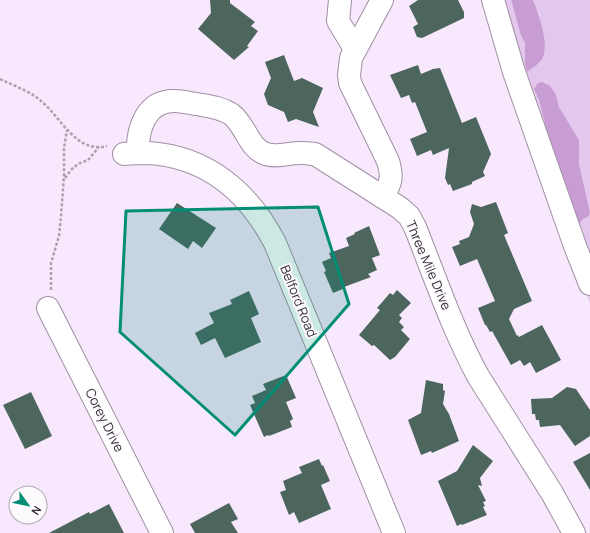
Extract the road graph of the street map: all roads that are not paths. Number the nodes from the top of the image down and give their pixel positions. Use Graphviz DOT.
graph roads {
  1 [pos="340,0"];
  2 [pos="382,0"];
  3 [pos="493,0"];
  4 [pos="355,49"];
  5 [pos="131,154"];
  6 [pos="383,197"];
  7 [pos="590,284"];
  8 [pos="48,308"];
  9 [pos="162,533"];
  10 [pos="394,533"];
  11 [pos="574,533"];
  1 -- 4 [label="street"];
  2 -- 4 [label="street"];
  3 -- 7 [label="street"];
  4 -- 6 [label="street"];
  5 -- 6 [label="street, Three Mile Drive"];
  5 -- 10 [label="street, Belford Road"];
  6 -- 11 [label="street, Three Mile Drive"];
  8 -- 9 [label="street, Corey Drive"];
}
